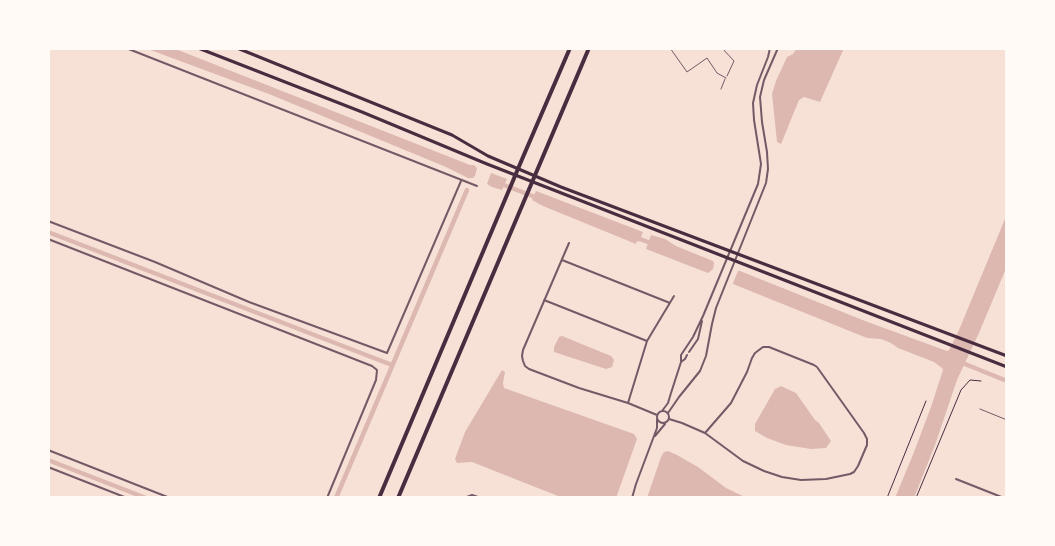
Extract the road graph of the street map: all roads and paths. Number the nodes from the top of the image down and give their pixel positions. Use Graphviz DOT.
graph roads {
  1 [pos="126,48"];
  2 [pos="198,48"];
  3 [pos="237,48"];
  4 [pos="570,48"];
  5 [pos="589,48"];
  6 [pos="670,48"];
  7 [pos="723,48"];
  8 [pos="770,48"];
  9 [pos="778,48"];
  10 [pos="726,78"];
  11 [pos="721,88"];
  12 [pos="761,111"];
  13 [pos="753,112"];
  14 [pos="462,181"];
  15 [pos="477,186"];
  16 [pos="48,221"];
  17 [pos="48,239"];
  18 [pos="569,243"];
  19 [pos="729,250"];
  20 [pos="738,254"];
  21 [pos="726,257"];
  22 [pos="562,260"];
  23 [pos="735,261"];
  24 [pos="674,296"];
  25 [pos="544,300"];
  26 [pos="670,303"];
  27 [pos="703,316"];
  28 [pos="647,341"];
  29 [pos="1007,356"];
  30 [pos="681,362"];
  31 [pos="1007,367"];
  32 [pos="981,381"];
  33 [pos="926,401"];
  34 [pos="628,403"];
  35 [pos="980,409"];
  36 [pos="662,411"];
  37 [pos="668,413"];
  38 [pos="657,417"];
  39 [pos="668,420"];
  40 [pos="1007,420"];
  41 [pos="705,434"];
  42 [pos="654,438"];
  43 [pos="48,450"];
  44 [pos="48,467"];
  45 [pos="956,479"];
  46 [pos="465,497"];
  47 [pos="127,498"];
  48 [pos="170,498"];
  49 [pos="327,498"];
  50 [pos="379,498"];
  51 [pos="398,498"];
  52 [pos="481,498"];
  53 [pos="632,498"];
  54 [pos="886,498"];
  55 [pos="916,498"];
  56 [pos="1004,498"];
  1 -- 14 [label="street"];
  2 -- 21 [label="main road"];
  3 -- 19 [label="main road"];
  4 -- 50 [label="highway"];
  5 -- 51 [label="highway"];
  6 -- 10 [label="lane"];
  7 -- 10 [label="lane"];
  8 -- 13 [label="street"];
  9 -- 12 [label="street"];
  10 -- 11 [label="lane"];
  12 -- 13 [label="street"];
  12 -- 20 [label="street"];
  13 -- 19 [label="street"];
  14 -- 15 [label="street"];
  14 -- 16 [label="street"];
  17 -- 49 [label="street"];
  18 -- 22 [label="street"];
  19 -- 20 [label="main road"];
  19 -- 21 [label="street"];
  20 -- 23 [label="street"];
  20 -- 29 [label="main road"];
  21 -- 23 [label="main road"];
  21 -- 27 [label="street"];
  22 -- 25 [label="street"];
  22 -- 26 [label="street"];
  23 -- 31 [label="main road"];
  23 -- 37 [label="street"];
  24 -- 26 [label="street"];
  25 -- 28 [label="street"];
  25 -- 34 [label="street"];
  26 -- 28 [label="street"];
  27 -- 30 [label="street"];
  27 -- 30 [label="street"];
  28 -- 34 [label="street"];
  30 -- 36 [label="street"];
  32 -- 55 [label="path"];
  33 -- 54 [label="path"];
  34 -- 38 [label="street"];
  35 -- 40 [label="lane"];
  36 -- 37 [label="street"];
  36 -- 38 [label="street"];
  37 -- 39 [label="street"];
  38 -- 39 [label="street"];
  38 -- 42 [label="street"];
  39 -- 41 [label="street"];
  39 -- 42 [label="street"];
  41 -- 41 [label="street"];
  42 -- 53 [label="street"];
  43 -- 48 [label="street"];
  44 -- 47 [label="street"];
  45 -- 56 [label="street"];
  46 -- 52 [label="street"];
}
